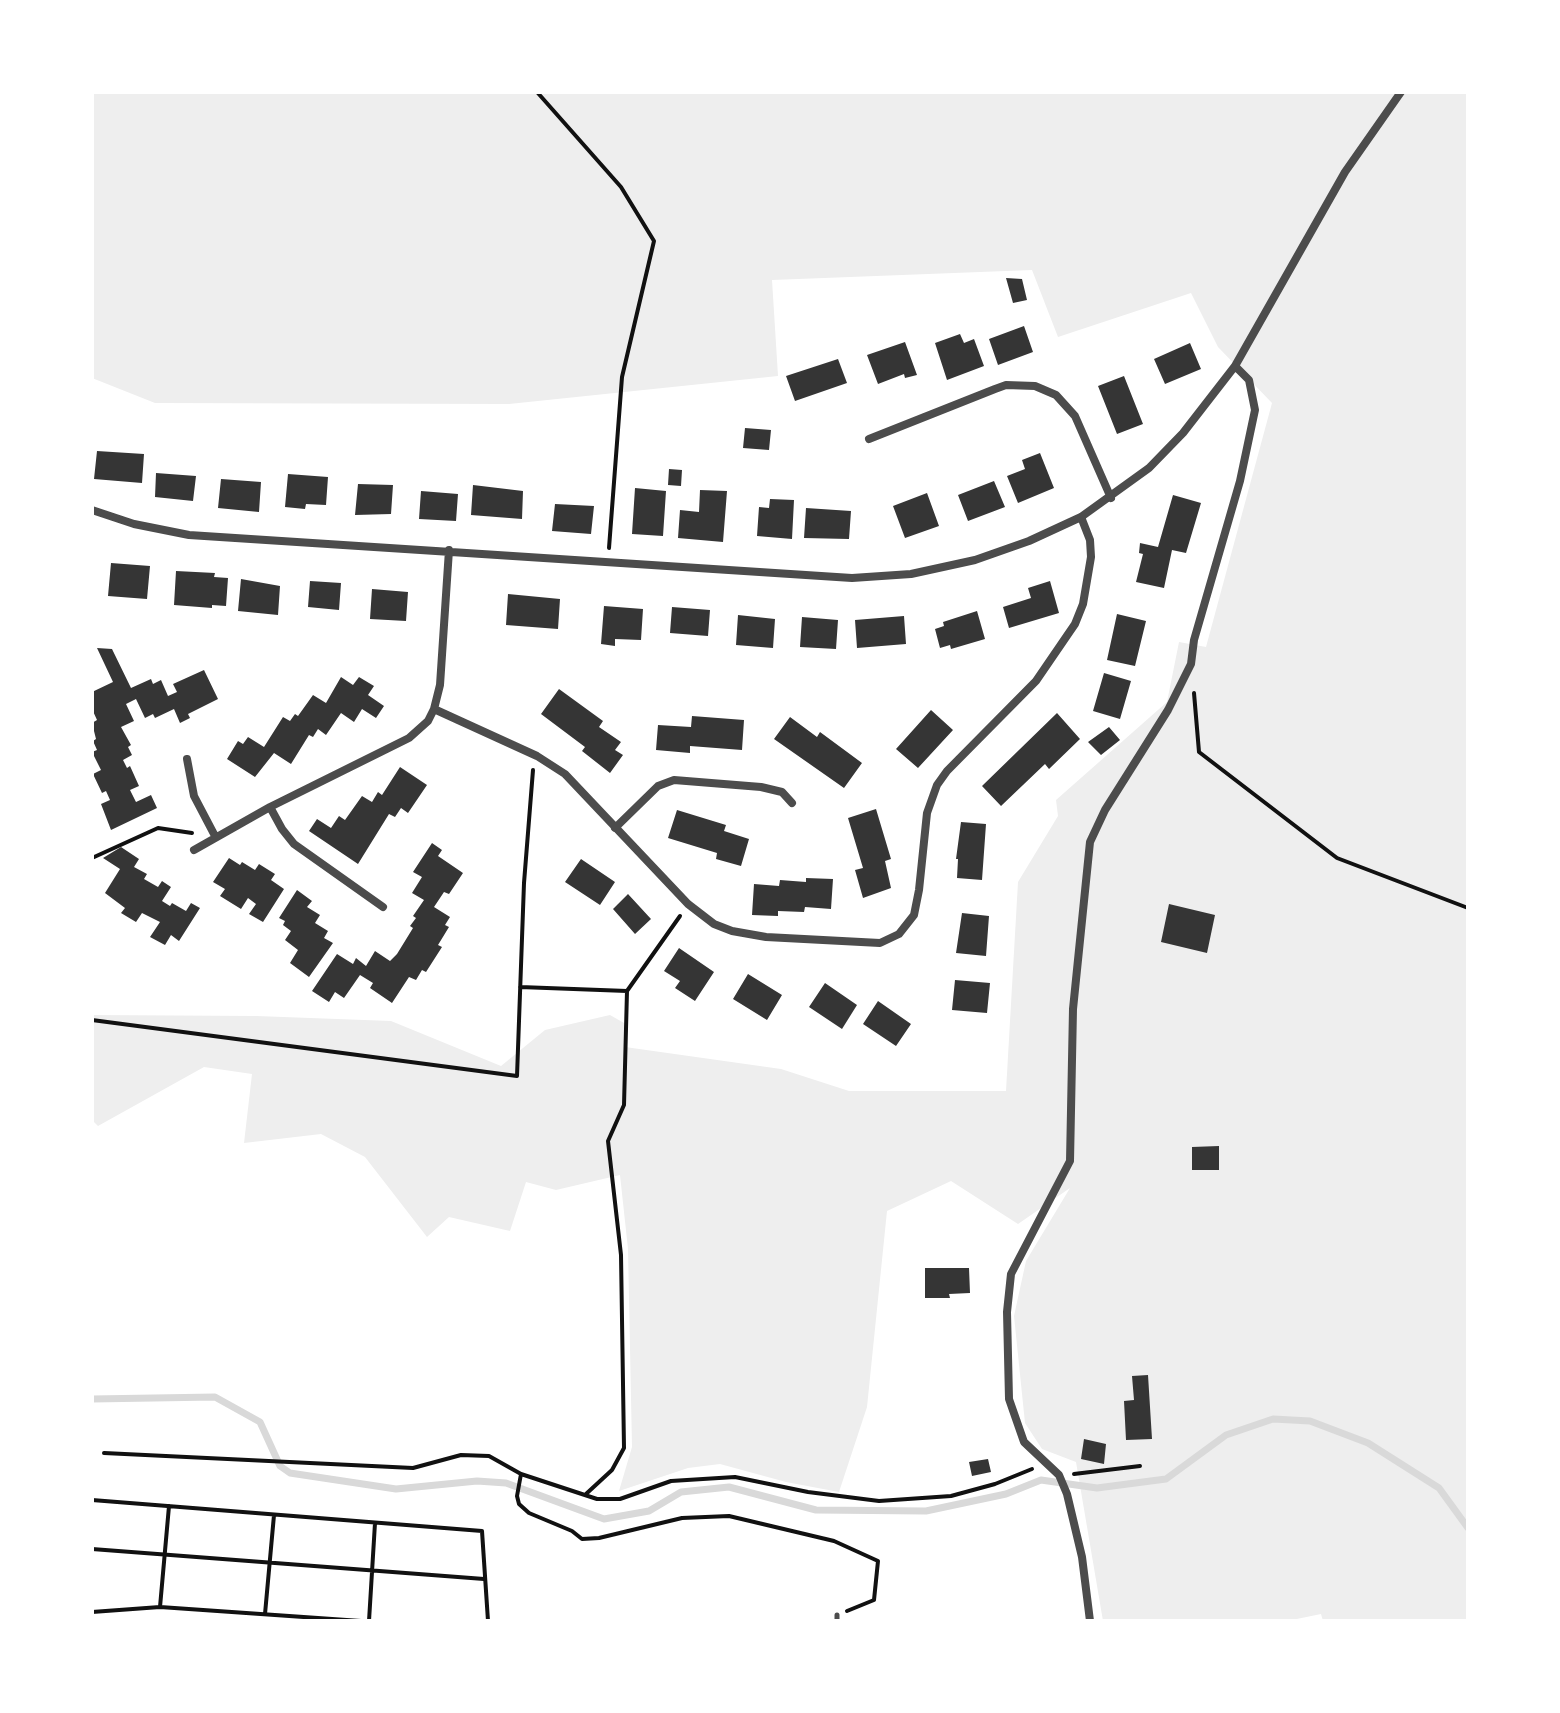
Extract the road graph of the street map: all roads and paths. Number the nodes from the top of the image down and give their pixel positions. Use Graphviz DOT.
graph roads {
  1 [pos="537,92"];
  2 [pos="1401,92"];
  3 [pos="1235,366"];
  4 [pos="869,439"];
  5 [pos="1111,498"];
  6 [pos="92,510"];
  7 [pos="1081,517"];
  8 [pos="449,550"];
  9 [pos="607,561"];
  10 [pos="1194,693"];
  11 [pos="434,709"];
  12 [pos="537,756"];
  13 [pos="187,759"];
  14 [pos="792,803"];
  15 [pos="270,807"];
  16 [pos="615,828"];
  17 [pos="215,836"];
  18 [pos="194,850"];
  19 [pos="92,858"];
  20 [pos="688,904"];
  21 [pos="383,907"];
  22 [pos="1468,908"];
  23 [pos="520,987"];
  24 [pos="627,991"];
  25 [pos="92,1019"];
  26 [pos="104,1453"];
  27 [pos="1044,1462"];
  28 [pos="1140,1466"];
  29 [pos="521,1474"];
  30 [pos="1059,1475"];
  31 [pos="585,1495"];
  32 [pos="92,1500"];
  33 [pos="169,1506"];
  34 [pos="274,1515"];
  35 [pos="375,1523"];
  36 [pos="92,1549"];
  37 [pos="165,1555"];
  38 [pos="270,1564"];
  39 [pos="372,1572"];
  40 [pos="485,1580"];
  41 [pos="160,1607"];
  42 [pos="92,1612"];
  43 [pos="265,1614"];
  44 [pos="837,1618"];
  45 [pos="361,1621"];
  46 [pos="369,1621"];
  47 [pos="488,1621"];
  48 [pos="1090,1621"];
  1 -- 9 [label="path"];
  2 -- 3 [label="street"];
  3 -- 5 [label="street"];
  3 -- 27 [label="street"];
  4 -- 5 [label="street"];
  5 -- 7 [label="street"];
  6 -- 8 [label="street"];
  7 -- 9 [label="street"];
  7 -- 20 [label="street"];
  8 -- 9 [label="street"];
  8 -- 11 [label="street"];
  10 -- 22 [label="path"];
  11 -- 12 [label="street"];
  11 -- 15 [label="street"];
  12 -- 16 [label="street"];
  12 -- 23 [label="path"];
  13 -- 17 [label="street"];
  14 -- 16 [label="street"];
  15 -- 17 [label="street"];
  15 -- 21 [label="street"];
  16 -- 20 [label="street"];
  17 -- 18 [label="street"];
  17 -- 19 [label="path"];
  20 -- 24 [label="path"];
  23 -- 24 [label="path"];
  23 -- 25 [label="path"];
  24 -- 31 [label="path"];
  26 -- 29 [label="path"];
  27 -- 30 [label="street"];
  27 -- 31 [label="path"];
  28 -- 30 [label="path"];
  29 -- 31 [label="path"];
  29 -- 44 [label="path"];
  30 -- 48 [label="street"];
  32 -- 33 [label="path"];
  33 -- 34 [label="path"];
  33 -- 37 [label="path"];
  34 -- 35 [label="path"];
  34 -- 38 [label="path"];
  35 -- 39 [label="path"];
  35 -- 40 [label="path"];
  36 -- 37 [label="path"];
  37 -- 38 [label="path"];
  37 -- 41 [label="path"];
  38 -- 39 [label="path"];
  38 -- 43 [label="path"];
  39 -- 40 [label="path"];
  39 -- 46 [label="path"];
  40 -- 47 [label="path"];
  41 -- 42 [label="path"];
  41 -- 43 [label="path"];
  43 -- 45 [label="path"];
}
